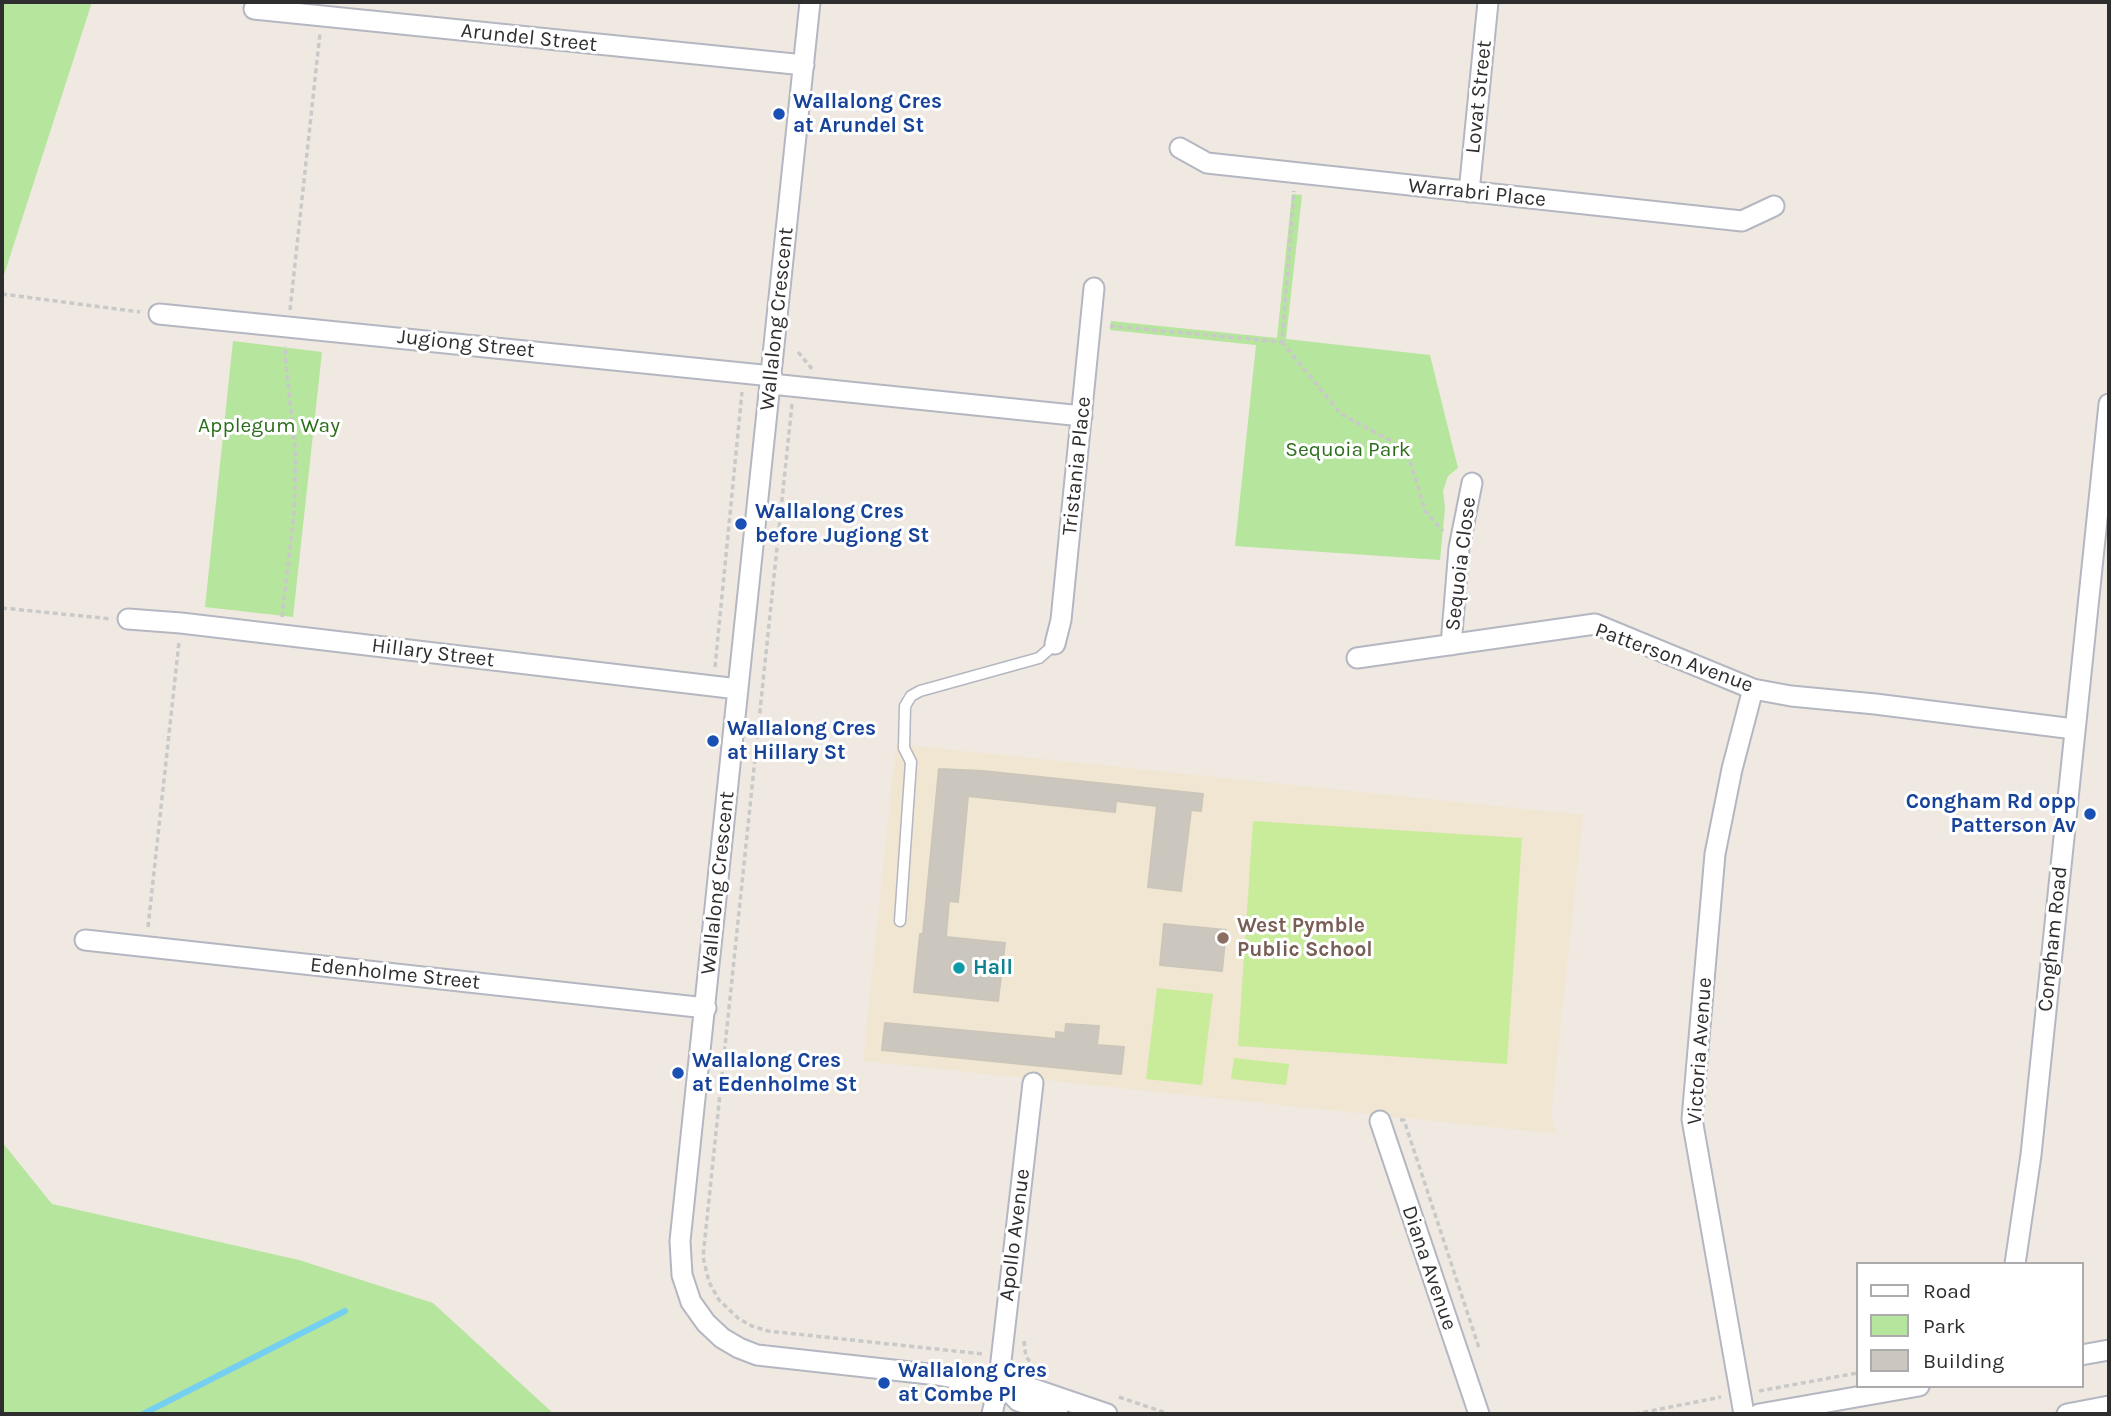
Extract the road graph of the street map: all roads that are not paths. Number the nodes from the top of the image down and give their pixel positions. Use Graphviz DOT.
graph roads {
  1 [pos="810,2"];
  2 [pos="1488,2"];
  3 [pos="254,9"];
  4 [pos="804,65"];
  5 [pos="1180,148"];
  6 [pos="1469,192"];
  7 [pos="1774,206"];
  8 [pos="1094,288"];
  9 [pos="159,314"];
  10 [pos="771,380"];
  11 [pos="2109,404"];
  12 [pos="1082,416"];
  13 [pos="1472,483"];
  14 [pos="128,619"];
  15 [pos="1055,644"];
  16 [pos="1451,645"];
  17 [pos="1357,659"];
  18 [pos="738,689"];
  19 [pos="1753,689"];
  20 [pos="2074,729"];
  21 [pos="900,921"];
  22 [pos="85,940"];
  23 [pos="706,1008"];
  24 [pos="1033,1083"];
  25 [pos="1380,1121"];
  26 [pos="2015,1262"];
  27 [pos="2109,1350"];
  28 [pos="2083,1355"];
  29 [pos="1002,1388"];
  30 [pos="1908,1388"];
  31 [pos="2109,1406"];
  32 [pos="992,1414"];
  33 [pos="1058,1414"];
  34 [pos="1107,1414"];
  35 [pos="1479,1414"];
  36 [pos="1744,1414"];
  37 [pos="1759,1414"];
  38 [pos="2067,1414"];
  1 -- 4 [label="street, Wallalong Crescent"];
  2 -- 6 [label="street, Lovat Street"];
  3 -- 4 [label="street, Arundel Street"];
  4 -- 10 [label="street, Wallalong Crescent"];
  5 -- 6 [label="street, Warrabri Place"];
  6 -- 7 [label="street, Warrabri Place"];
  8 -- 12 [label="street, Tristania Place"];
  9 -- 10 [label="street, Jugiong Street"];
  10 -- 12 [label="street, Jugiong Street"];
  10 -- 18 [label="street, Wallalong Crescent"];
  11 -- 20 [label="street, Congham Road"];
  12 -- 15 [label="street, Tristania Place"];
  13 -- 16 [label="street, Sequoia Close"];
  14 -- 18 [label="street, Hillary Street"];
  15 -- 21 [label="lane"];
  16 -- 17 [label="street, Patterson Avenue"];
  16 -- 19 [label="street, Patterson Avenue"];
  18 -- 23 [label="street, Wallalong Crescent"];
  19 -- 20 [label="street, Patterson Avenue"];
  19 -- 36 [label="street, Victoria Avenue"];
  20 -- 26 [label="street, Congham Road"];
  22 -- 23 [label="street, Edenholme Street"];
  23 -- 29 [label="street, Wallalong Crescent"];
  24 -- 29 [label="street, Apollo Avenue"];
  25 -- 35 [label="street, Diana Avenue"];
  27 -- 28 [label="street"];
  29 -- 32 [label="street, Apollo Avenue"];
  29 -- 33 [label="street, Wallalong Crescent"];
  29 -- 34 [label="street, Wallalong Crescent"];
  30 -- 37 [label="street"];
  31 -- 38 [label="street"];
}
